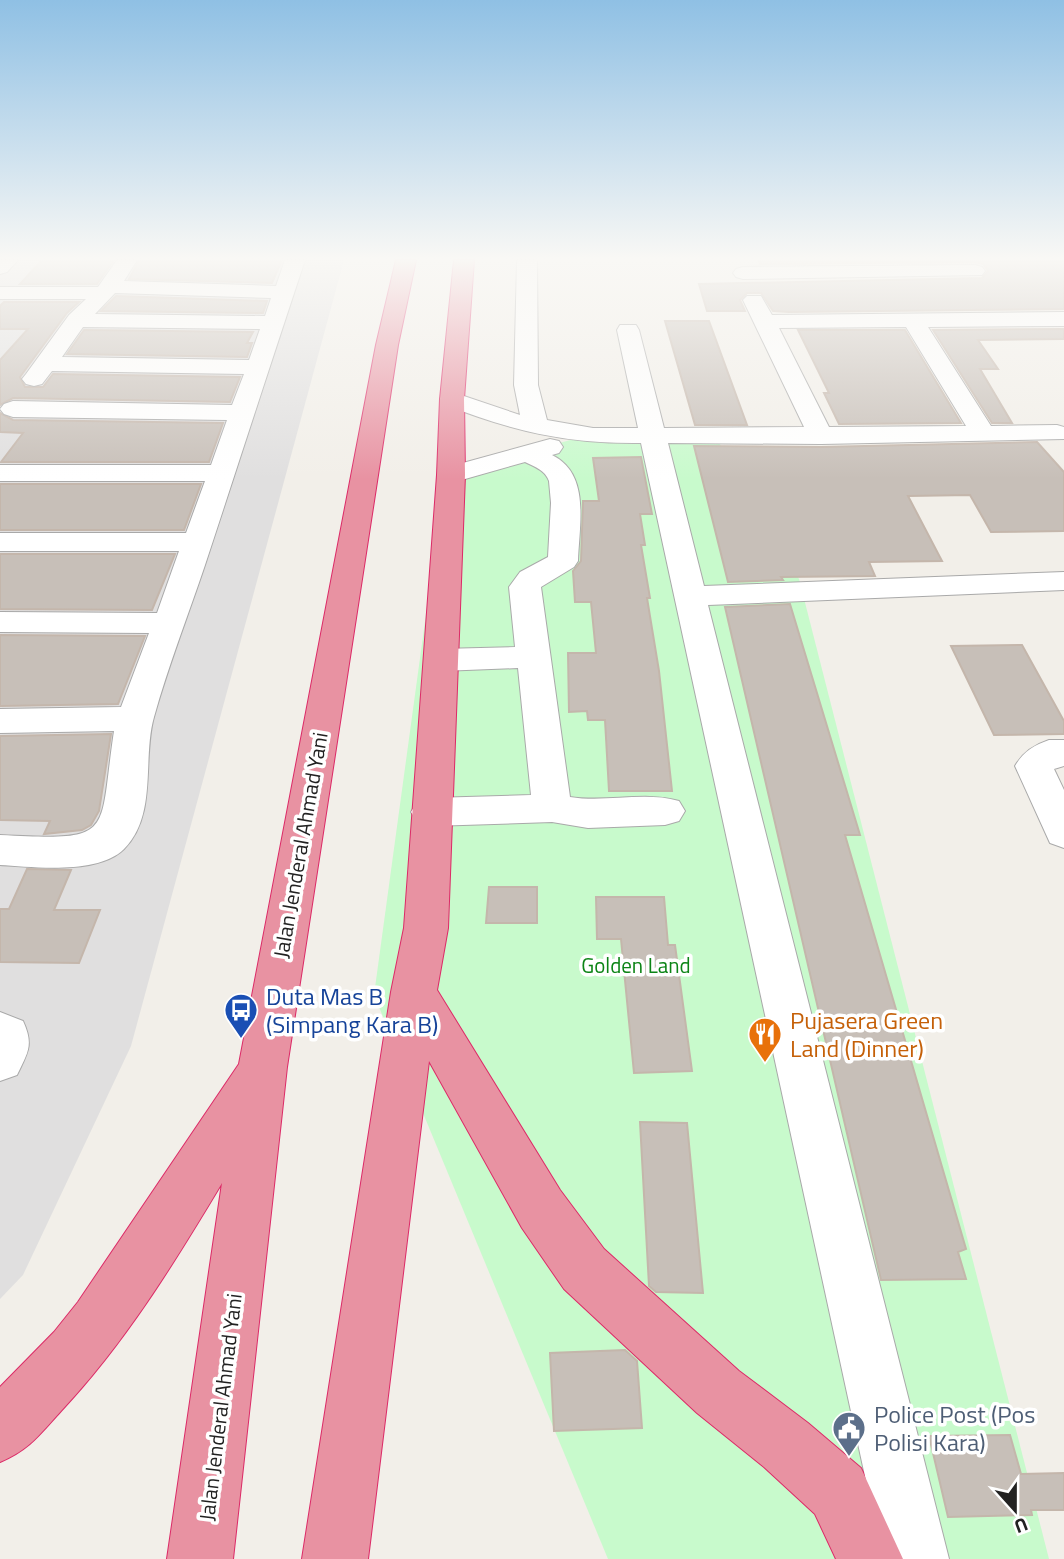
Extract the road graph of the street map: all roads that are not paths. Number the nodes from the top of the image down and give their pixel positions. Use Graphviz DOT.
graph roads {
  1 [pos="68,333"];
  2 [pos="272,333"];
  3 [pos="390,333"];
  4 [pos="458,333"];
  5 [pos="526,333"];
  6 [pos="629,333"];
  7 [pos="768,333"];
  8 [pos="920,333"];
  9 [pos="45,365"];
  10 [pos="260,367"];
  11 [pos="452,399"];
  12 [pos="244,413"];
  13 [pos="6,417"];
  14 [pos="1062,427"];
  15 [pos="982,431"];
  16 [pos="821,436"];
  17 [pos="653,437"];
  18 [pos="531,440"];
  19 [pos="222,473"];
  20 [pos="0,474"];
  21 [pos="451,475"];
  22 [pos="0,542"];
  23 [pos="196,542"];
  24 [pos="1064,581"];
  25 [pos="690,596"];
  26 [pos="0,622"];
  27 [pos="168,623"];
  28 [pos="533,657"];
  29 [pos="441,660"];
  30 [pos="135,719"];
  31 [pos="0,721"];
  32 [pos="1064,753"];
  33 [pos="552,808"];
  34 [pos="665,811"];
  35 [pos="431,812"];
  36 [pos="1064,834"];
  37 [pos="0,850"];
  38 [pos="414,992"];
  39 [pos="0,1032"];
  40 [pos="0,1060"];
  41 [pos="263,1067"];
  42 [pos="0,1431"];
  43 [pos="200,1559"];
  44 [pos="335,1559"];
  45 [pos="870,1559"];
  46 [pos="916,1559"];
  1 -- 9 [label="street"];
  2 -- 10 [label="street"];
  3 -- 41 [label="highway, Jalan Jenderal Ahmad Yani"];
  4 -- 11 [label="highway"];
  5 -- 18 [label="street"];
  6 -- 17 [label="street"];
  7 -- 16 [label="street"];
  8 -- 15 [label="street"];
  9 -- 10 [label="street"];
  9 -- 13 [label="street"];
  10 -- 12 [label="street"];
  11 -- 18 [label="street"];
  11 -- 21 [label="highway"];
  12 -- 13 [label="street"];
  12 -- 19 [label="street"];
  14 -- 15 [label="street"];
  15 -- 16 [label="street"];
  16 -- 17 [label="street"];
  17 -- 18 [label="street"];
  17 -- 25 [label="street"];
  18 -- 21 [label="street"];
  18 -- 28 [label="street"];
  19 -- 20 [label="street"];
  19 -- 23 [label="street"];
  21 -- 29 [label="highway"];
  22 -- 23 [label="street"];
  23 -- 27 [label="street"];
  24 -- 25 [label="street"];
  25 -- 46 [label="street"];
  26 -- 27 [label="street"];
  27 -- 30 [label="street"];
  28 -- 29 [label="street"];
  28 -- 33 [label="street"];
  29 -- 35 [label="highway"];
  30 -- 31 [label="street"];
  30 -- 37 [label="street"];
  32 -- 36 [label="street"];
  33 -- 34 [label="street"];
  33 -- 35 [label="street"];
  35 -- 38 [label="highway"];
  38 -- 44 [label="highway"];
  38 -- 45 [label="highway"];
  39 -- 40 [label="street"];
  41 -- 42 [label="highway"];
  41 -- 43 [label="highway, Jalan Jenderal Ahmad Yani"];
}
